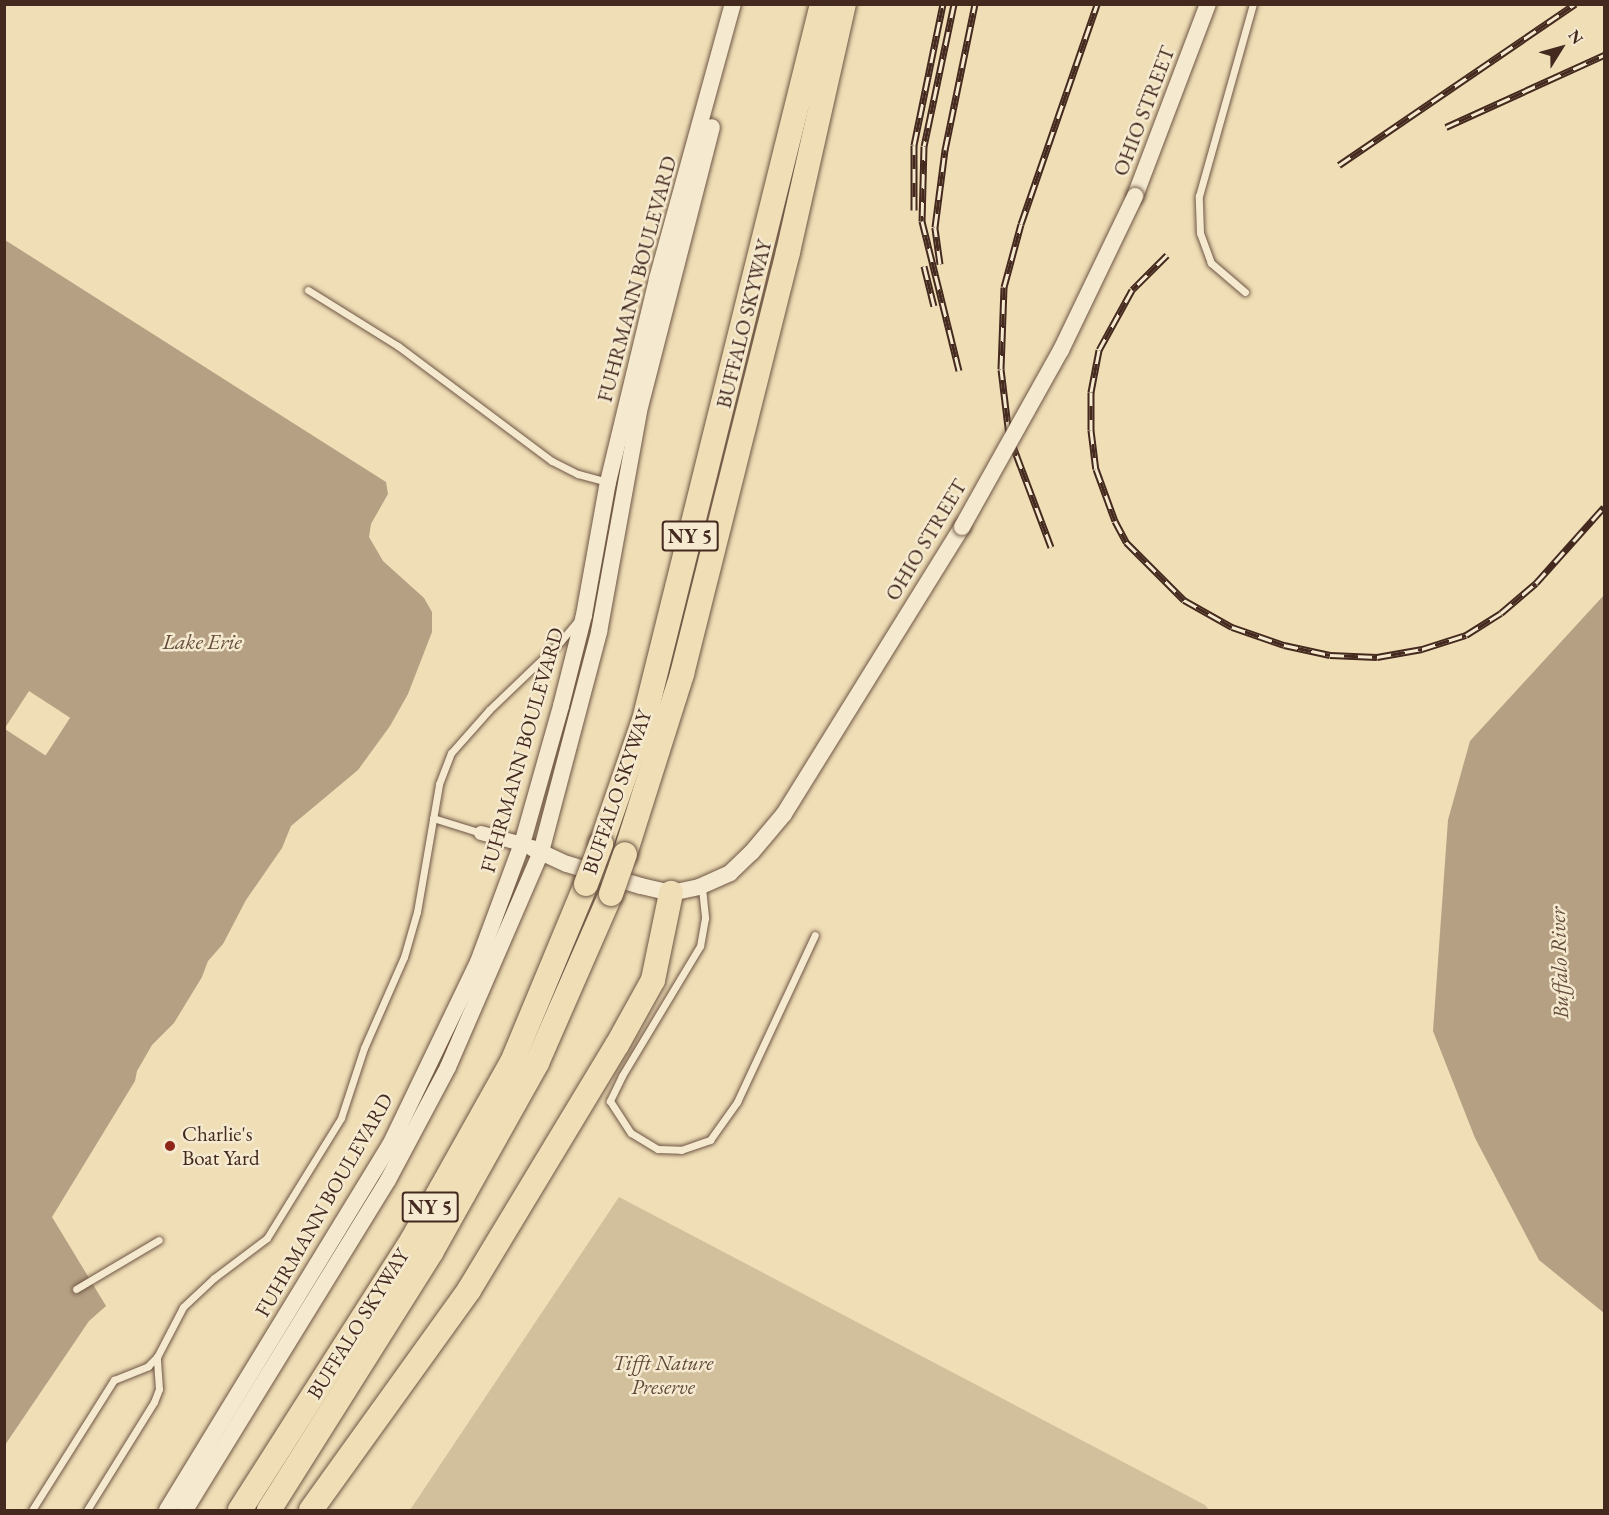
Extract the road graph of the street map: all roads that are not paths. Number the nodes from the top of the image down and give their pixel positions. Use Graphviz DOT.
graph roads {
  1 [pos="733,4"];
  2 [pos="745,4"];
  3 [pos="844,4"];
  4 [pos="1208,4"];
  5 [pos="1253,4"];
  6 [pos="820,10"];
  7 [pos="308,290"];
  8 [pos="1245,292"];
  9 [pos="608,482"];
  10 [pos="626,486"];
  11 [pos="585,607"];
  12 [pos="433,818"];
  13 [pos="481,833"];
  14 [pos="522,844"];
  15 [pos="541,852"];
  16 [pos="702,885"];
  17 [pos="671,892"];
  18 [pos="815,935"];
  19 [pos="159,1240"];
  20 [pos="76,1288"];
  21 [pos="157,1357"];
  22 [pos="32,1510"];
  23 [pos="87,1510"];
  24 [pos="167,1510"];
  25 [pos="185,1510"];
  26 [pos="240,1510"];
  27 [pos="269,1510"];
  28 [pos="311,1510"];
  1 -- 9 [label="street, FUHRMANN BOULEVARD"];
  2 -- 10 [label="street, FUHRMANN BOULEVARD"];
  3 -- 27 [label="highway, BUFFALO SKYWAY / NY 5, bridge"];
  4 -- 16 [label="street, OHIO STREET, bridge"];
  5 -- 8 [label="lane"];
  6 -- 26 [label="highway, BUFFALO SKYWAY / NY 5, bridge"];
  7 -- 9 [label="lane"];
  9 -- 10 [label="street"];
  9 -- 11 [label="street, FUHRMANN BOULEVARD"];
  10 -- 15 [label="street, FUHRMANN BOULEVARD"];
  11 -- 12 [label="lane"];
  11 -- 14 [label="street, FUHRMANN BOULEVARD"];
  12 -- 13 [label="lane"];
  12 -- 21 [label="lane"];
  13 -- 14 [label="street"];
  14 -- 15 [label="street, OHIO STREET"];
  14 -- 24 [label="street, FUHRMANN BOULEVARD"];
  15 -- 17 [label="street, OHIO STREET"];
  15 -- 25 [label="street, FUHRMANN BOULEVARD"];
  16 -- 17 [label="street, OHIO STREET"];
  16 -- 18 [label="lane"];
  17 -- 28 [label="highway"];
  19 -- 20 [label="lane"];
  21 -- 22 [label="lane"];
  21 -- 23 [label="lane"];
}
